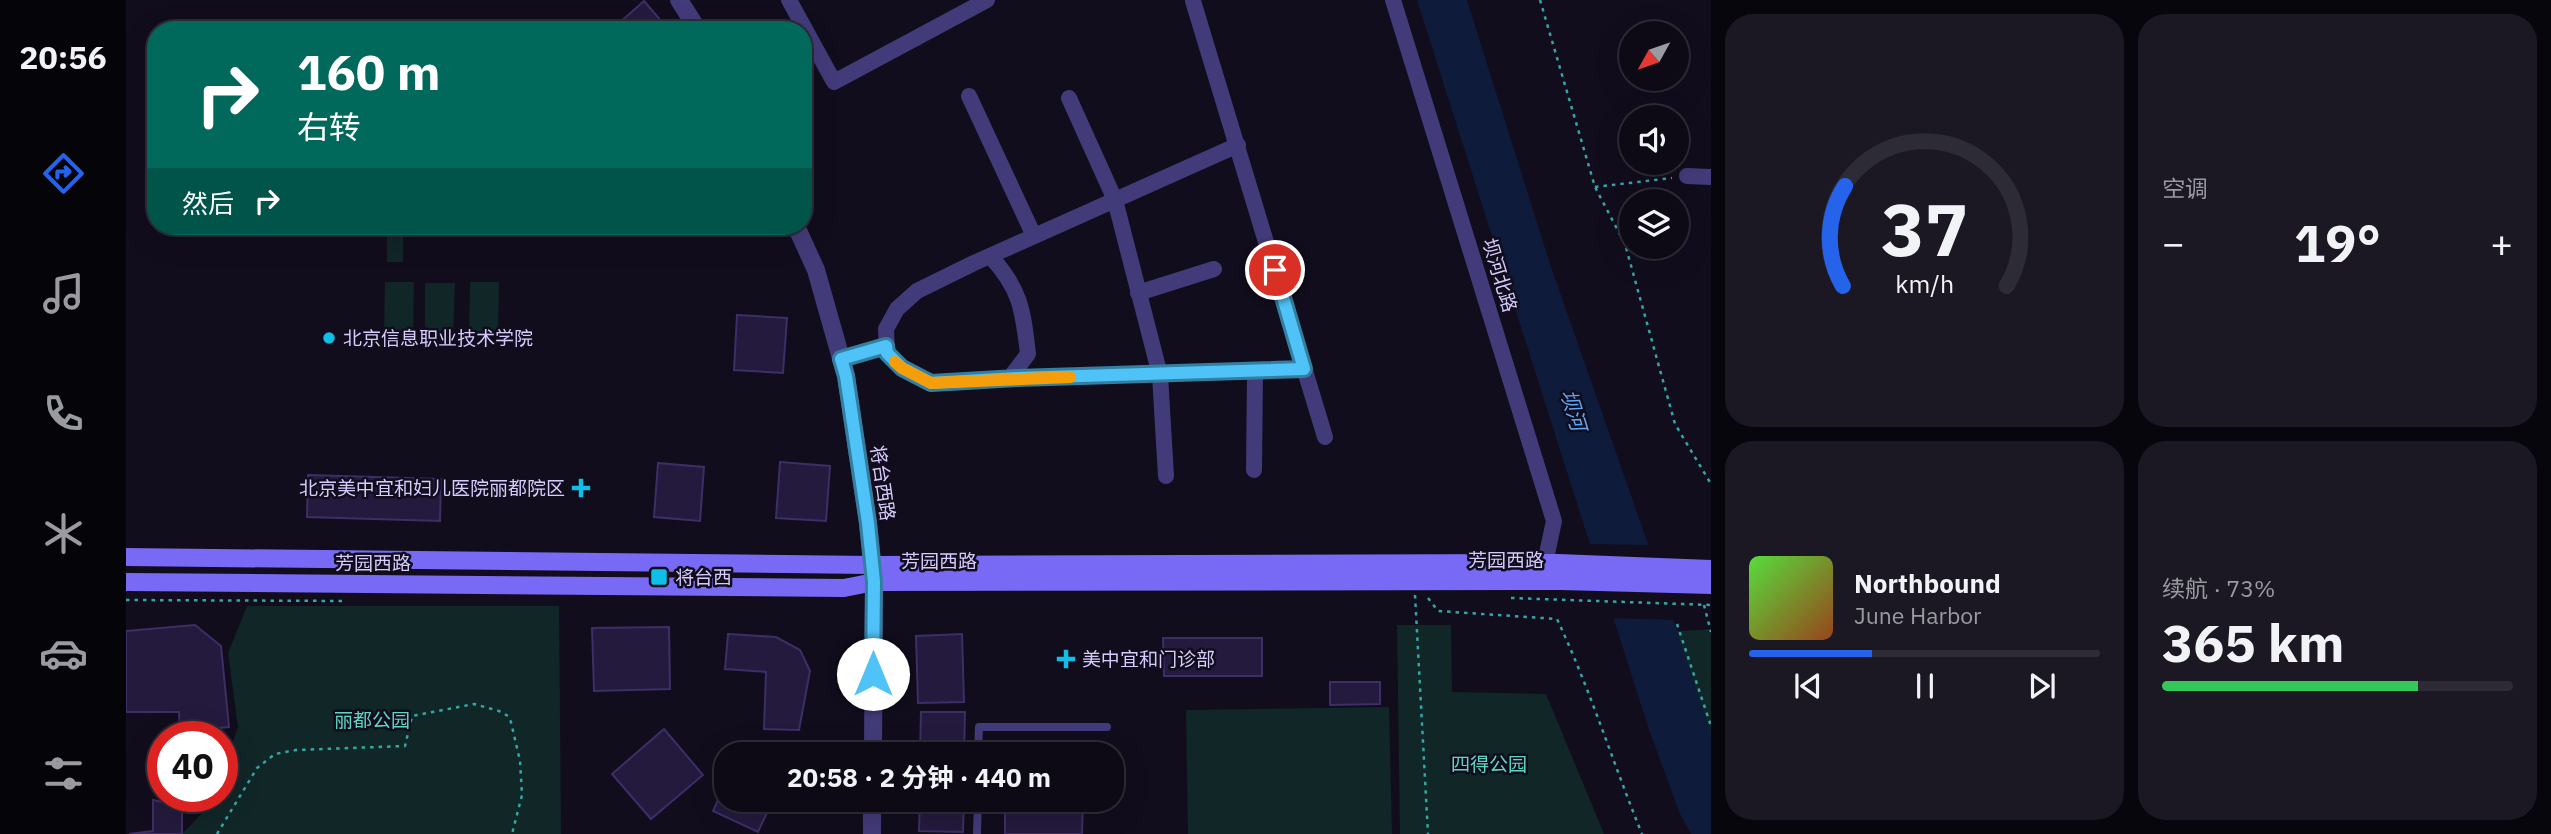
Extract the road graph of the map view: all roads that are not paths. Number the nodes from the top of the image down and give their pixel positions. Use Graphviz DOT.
graph roads {
  1 [pos="679,0"];
  2 [pos="789,0"];
  3 [pos="987,0"];
  4 [pos="1393,0"];
  5 [pos="1193,1"];
  6 [pos="692,21"];
  7 [pos="801,21"];
  8 [pos="812,42"];
  9 [pos="968,96"];
  10 [pos="1069,98"];
  11 [pos="1238,145"];
  12 [pos="1687,176"];
  13 [pos="1711,177"];
  14 [pos="1115,200"];
  15 [pos="800,235"];
  16 [pos="1034,236"];
  17 [pos="990,256"];
  18 [pos="1214,269"];
  19 [pos="1139,293"];
  20 [pos="886,346"];
  21 [pos="841,359"];
  22 [pos="1304,369"];
  23 [pos="1255,372"];
  24 [pos="1160,375"];
  25 [pos="1009,379"];
  26 [pos="1325,438"];
  27 [pos="1254,470"];
  28 [pos="1166,476"];
  29 [pos="126,557"];
  30 [pos="1555,569"];
  31 [pos="1711,569"];
  32 [pos="873,574"];
  33 [pos="1681,576"];
  34 [pos="126,582"];
  35 [pos="1711,585"];
  36 [pos="1107,727"];
  37 [pos="873,742"];
  38 [pos="978,742"];
  39 [pos="872,812"];
  40 [pos="978,812"];
  41 [pos="872,834"];
  42 [pos="977,834"];
  1 -- 6 [label="street"];
  2 -- 7 [label="street"];
  3 -- 8 [label="street"];
  4 -- 30 [label="street, 坝河北路"];
  5 -- 11 [label="street"];
  9 -- 16 [label="street"];
  10 -- 14 [label="street"];
  11 -- 14 [label="street"];
  11 -- 22 [label="street"];
  12 -- 13 [label="street"];
  14 -- 16 [label="street"];
  14 -- 19 [label="street"];
  15 -- 21 [label="street, 将台西路"];
  16 -- 17 [label="street"];
  17 -- 20 [label="street"];
  17 -- 25 [label="street"];
  18 -- 19 [label="street"];
  19 -- 24 [label="street"];
  20 -- 21 [label="street"];
  20 -- 25 [label="street"];
  21 -- 32 [label="street, 将台西路"];
  22 -- 23 [label="street"];
  22 -- 26 [label="street"];
  23 -- 24 [label="street"];
  23 -- 27 [label="street"];
  24 -- 25 [label="street"];
  24 -- 28 [label="street"];
  29 -- 32 [label="main road, 芳园西路"];
  30 -- 32 [label="main road, 芳园西路"];
  30 -- 32 [label="main road, 芳园西路"];
  30 -- 33 [label="main road, 芳园西路"];
  31 -- 33 [label="main road, 芳园西路"];
  32 -- 34 [label="main road, 芳园西路"];
  32 -- 37 [label="street, 将台西路"];
  33 -- 35 [label="main road, 芳园西路"];
  36 -- 38 [label="lane"];
  39 -- 41 [label="street"];
  40 -- 42 [label="lane"];
}
